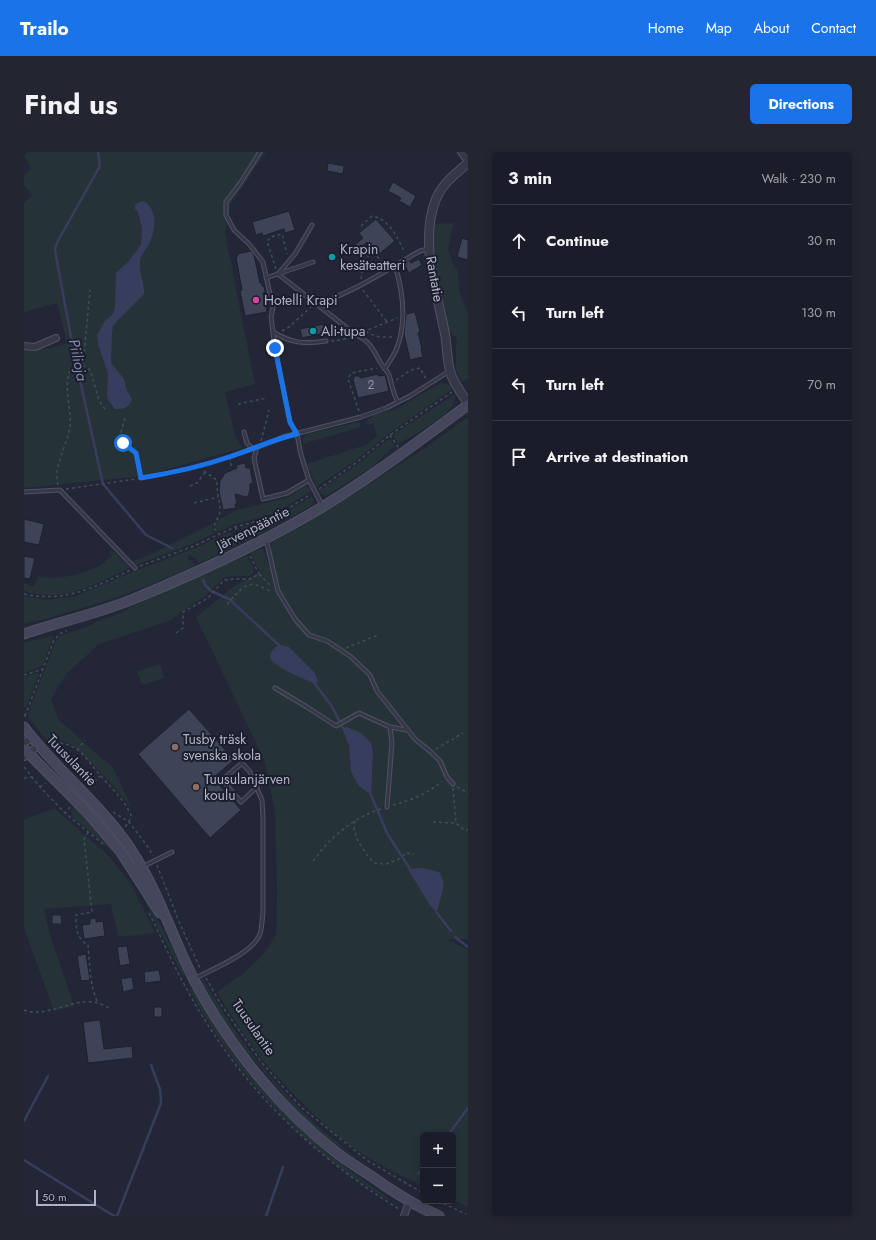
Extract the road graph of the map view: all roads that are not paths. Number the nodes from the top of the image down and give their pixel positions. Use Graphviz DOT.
graph roads {
  1 [pos="260,152"];
  2 [pos="460,152"];
  3 [pos="468,162"];
  4 [pos="312,225"];
  5 [pos="429,248"];
  6 [pos="313,262"];
  7 [pos="394,266"];
  8 [pos="278,274"];
  9 [pos="266,278"];
  10 [pos="316,304"];
  11 [pos="273,332"];
  12 [pos="56,338"];
  13 [pos="326,341"];
  14 [pos="24,346"];
  15 [pos="383,368"];
  16 [pos="450,370"];
  17 [pos="398,402"];
  18 [pos="468,404"];
  19 [pos="244,432"];
  20 [pos="297,434"];
  21 [pos="257,447"];
  22 [pos="309,480"];
  23 [pos="24,492"];
  24 [pos="323,506"];
  25 [pos="266,538"];
  26 [pos="135,568"];
  27 [pos="26,634"];
  28 [pos="275,688"];
  29 [pos="24,727"];
  30 [pos="390,728"];
  31 [pos="407,730"];
  32 [pos="28,740"];
  33 [pos="42,745"];
  34 [pos="26,753"];
  35 [pos="453,784"];
  36 [pos="257,787"];
  37 [pos="387,807"];
  38 [pos="172,852"];
  39 [pos="137,869"];
  40 [pos="194,979"];
  41 [pos="409,1202"];
  42 [pos="404,1216"];
  43 [pos="439,1216"];
  1 -- 9 [label="lane"];
  2 -- 3 [label="street"];
  3 -- 5 [label="street, Rantatie"];
  4 -- 8 [label="lane"];
  5 -- 7 [label="lane"];
  5 -- 16 [label="street, Rantatie"];
  6 -- 8 [label="lane"];
  7 -- 10 [label="lane"];
  7 -- 15 [label="lane"];
  8 -- 9 [label="lane"];
  8 -- 10 [label="lane"];
  9 -- 11 [label="lane"];
  10 -- 15 [label="lane"];
  11 -- 13 [label="lane"];
  11 -- 20 [label="lane"];
  12 -- 14 [label="street"];
  15 -- 17 [label="lane"];
  16 -- 17 [label="lane"];
  16 -- 18 [label="street, Rantatie"];
  17 -- 20 [label="lane"];
  18 -- 24 [label="main road, Järvenpääntie"];
  19 -- 21 [label="lane"];
  20 -- 21 [label="lane"];
  20 -- 22 [label="lane"];
  21 -- 22 [label="lane"];
  22 -- 24 [label="lane"];
  23 -- 26 [label="lane"];
  24 -- 25 [label="main road, Järvenpääntie"];
  25 -- 27 [label="main road, Järvenpääntie"];
  25 -- 31 [label="lane"];
  28 -- 30 [label="lane"];
  29 -- 32 [label="main road, Tuusulantie"];
  30 -- 31 [label="lane"];
  30 -- 37 [label="lane"];
  31 -- 35 [label="lane"];
  32 -- 33 [label="main road, Tuusulantie"];
  33 -- 34 [label="street"];
  33 -- 39 [label="main road, Tuusulantie"];
  34 -- 39 [label="main road, Tuusulantie"];
  36 -- 36 [label="lane"];
  36 -- 40 [label="lane"];
  38 -- 39 [label="lane"];
  39 -- 40 [label="main road, Tuusulantie"];
  40 -- 41 [label="main road, Tuusulantie"];
  41 -- 42 [label="street"];
  41 -- 43 [label="main road, Tuusulantie"];
}
